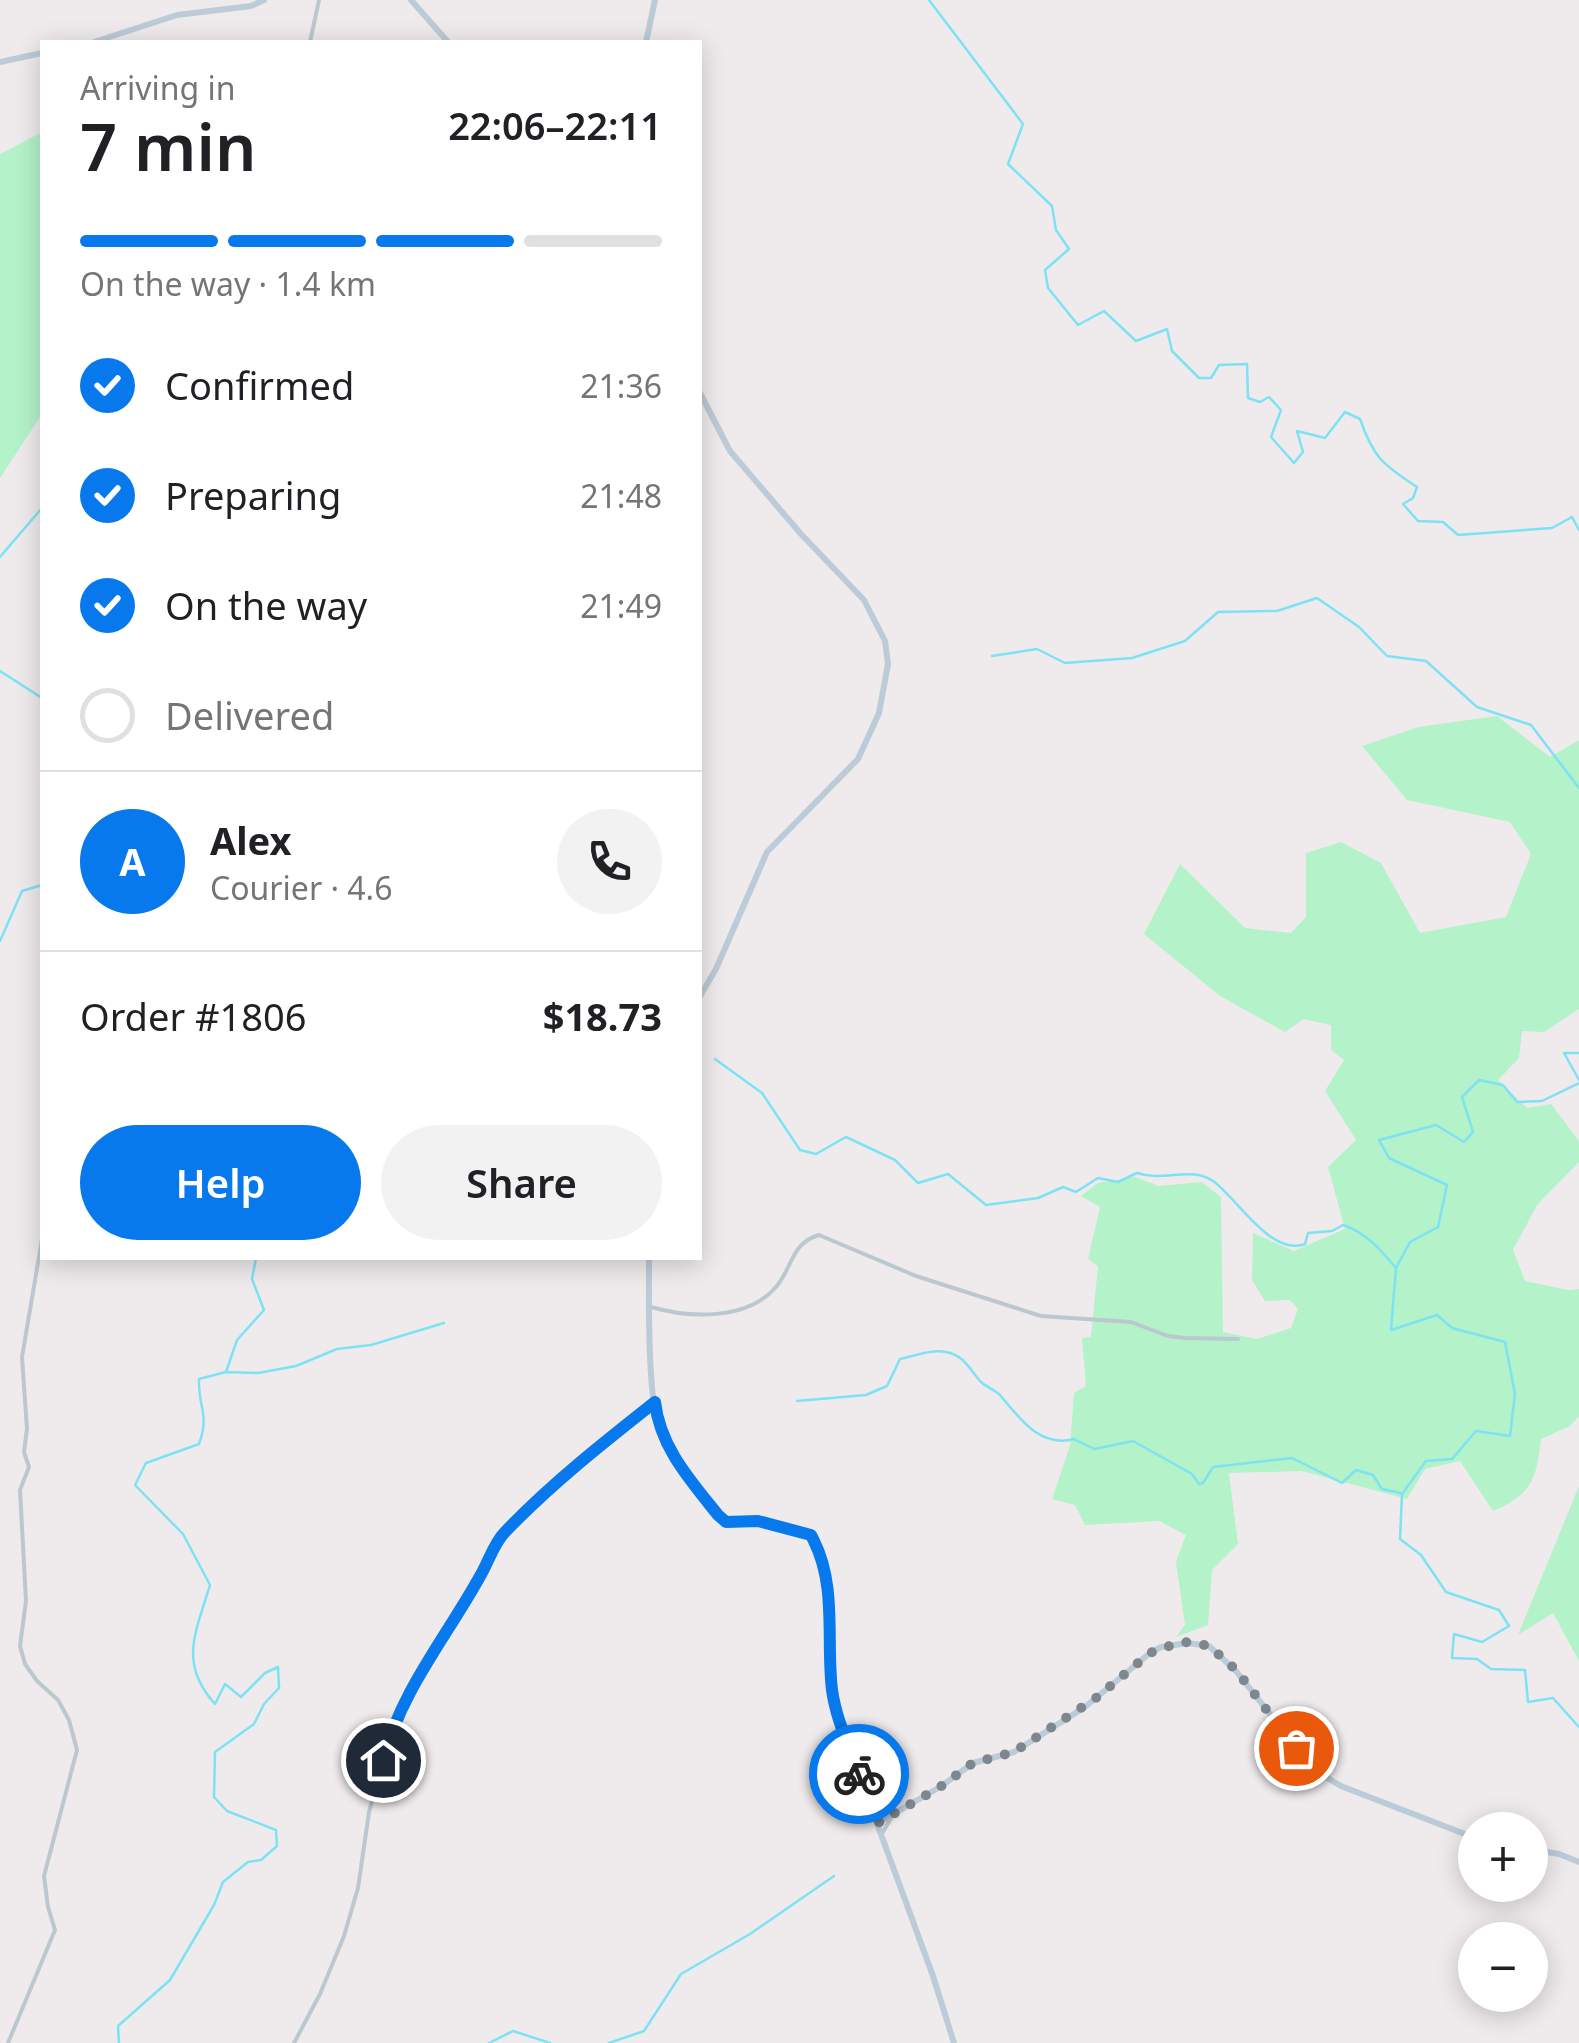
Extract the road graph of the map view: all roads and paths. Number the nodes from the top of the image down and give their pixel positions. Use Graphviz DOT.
graph roads {
  1 [pos="264,0"];
  2 [pos="319,0"];
  3 [pos="410,0"];
  4 [pos="656,0"];
  5 [pos="100,40"];
  6 [pos="310,40"];
  7 [pos="446,40"];
  8 [pos="646,40"];
  9 [pos="40,53"];
  10 [pos="0,62"];
  11 [pos="702,397"];
  12 [pos="702,993"];
  13 [pos="40,1251"];
  14 [pos="649,1260"];
  15 [pos="651,1307"];
  16 [pos="1238,1339"];
  17 [pos="655,1402"];
  18 [pos="893,1814"];
  19 [pos="878,1823"];
  20 [pos="1458,1831"];
  21 [pos="882,1837"];
  22 [pos="1548,1852"];
  23 [pos="1579,1862"];
  24 [pos="8,2043"];
  25 [pos="294,2043"];
  26 [pos="954,2043"];
  1 -- 5 [label="street"];
  2 -- 6 [label="street"];
  3 -- 7 [label="street"];
  4 -- 8 [label="street"];
  9 -- 10 [label="street"];
  11 -- 12 [label="street"];
  13 -- 24 [label="street"];
  14 -- 15 [label="street"];
  15 -- 16 [label="street"];
  15 -- 17 [label="street"];
  17 -- 19 [label="street"];
  17 -- 25 [label="street"];
  18 -- 19 [label="street"];
  18 -- 20 [label="street"];
  18 -- 21 [label="street"];
  19 -- 21 [label="street"];
  21 -- 26 [label="street"];
  22 -- 23 [label="street"];
}
